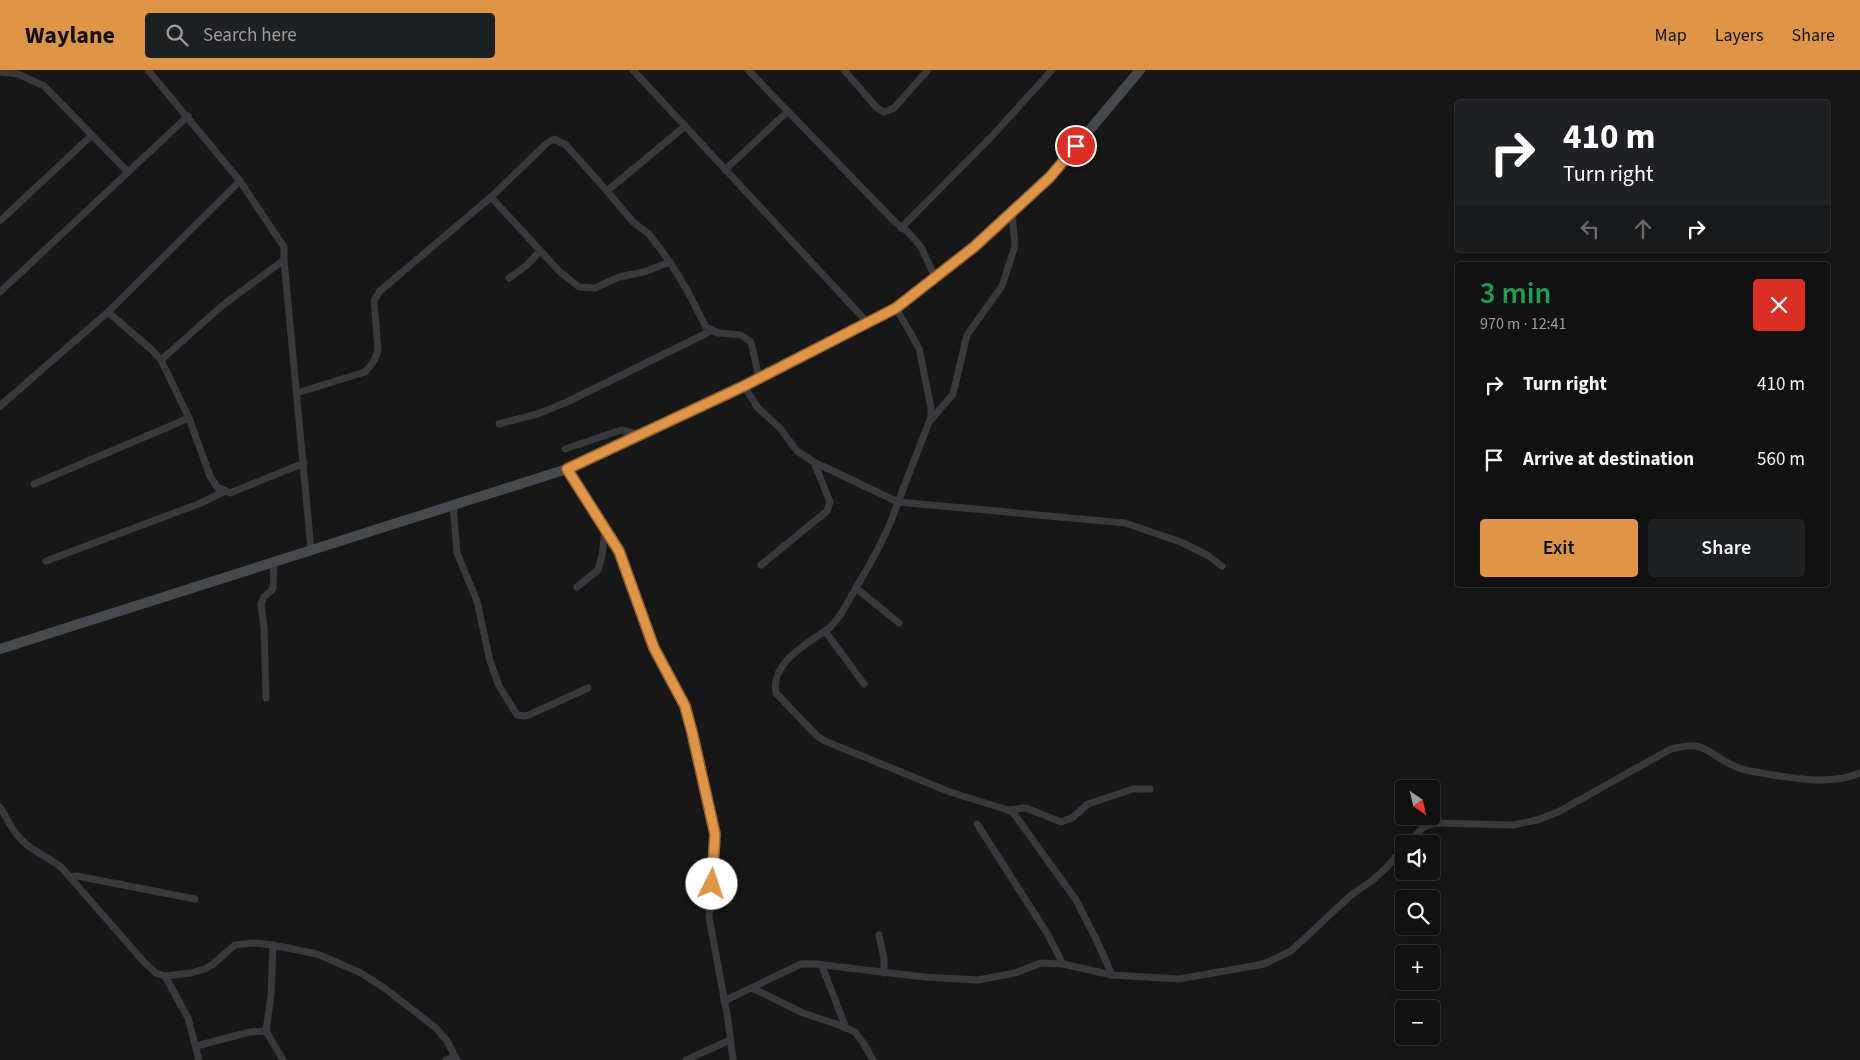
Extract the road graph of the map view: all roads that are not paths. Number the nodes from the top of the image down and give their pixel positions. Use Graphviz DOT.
graph roads {
  1 [pos="148,70"];
  2 [pos="633,70"];
  3 [pos="748,70"];
  4 [pos="844,70"];
  5 [pos="928,70"];
  6 [pos="1052,70"];
  7 [pos="1140,70"];
  8 [pos="0,72"];
  9 [pos="788,111"];
  10 [pos="188,116"];
  11 [pos="684,127"];
  12 [pos="92,135"];
  13 [pos="725,170"];
  14 [pos="128,172"];
  15 [pos="240,181"];
  16 [pos="607,191"];
  17 [pos="491,197"];
  18 [pos="1012,213"];
  19 [pos="0,221"];
  20 [pos="901,228"];
  21 [pos="540,251"];
  22 [pos="284,260"];
  23 [pos="670,262"];
  24 [pos="935,277"];
  25 [pos="509,278"];
  26 [pos="0,292"];
  27 [pos="896,308"];
  28 [pos="108,312"];
  29 [pos="867,322"];
  30 [pos="711,331"];
  31 [pos="161,360"];
  32 [pos="759,378"];
  33 [pos="744,386"];
  34 [pos="297,392"];
  35 [pos="0,406"];
  36 [pos="189,418"];
  37 [pos="498,424"];
  38 [pos="928,424"];
  39 [pos="641,435"];
  40 [pos="565,449"];
  41 [pos="814,462"];
  42 [pos="304,463"];
  43 [pos="567,469"];
  44 [pos="34,484"];
  45 [pos="225,491"];
  46 [pos="898,502"];
  47 [pos="453,505"];
  48 [pos="605,528"];
  49 [pos="311,549"];
  50 [pos="46,561"];
  51 [pos="274,561"];
  52 [pos="760,565"];
  53 [pos="1222,566"];
  54 [pos="577,587"];
  55 [pos="856,588"];
  56 [pos="899,623"];
  57 [pos="825,631"];
  58 [pos="0,650"];
  59 [pos="864,684"];
  60 [pos="588,688"];
  61 [pos="266,698"];
  62 [pos="1860,773"];
  63 [pos="1150,789"];
  64 [pos="0,807"];
  65 [pos="1008,810"];
  66 [pos="977,824"];
  67 [pos="1416,835"];
  68 [pos="1395,858"];
  69 [pos="70,877"];
  70 [pos="195,899"];
  71 [pos="878,935"];
  72 [pos="273,945"];
  73 [pos="1063,964"];
  74 [pos="822,966"];
  75 [pos="884,973"];
  76 [pos="1112,975"];
  77 [pos="165,976"];
  78 [pos="752,988"];
  79 [pos="724,1001"];
  80 [pos="846,1028"];
  81 [pos="266,1031"];
  82 [pos="730,1040"];
  83 [pos="196,1046"];
  84 [pos="456,1059"];
  85 [pos="199,1060"];
  86 [pos="283,1060"];
  87 [pos="446,1060"];
  88 [pos="686,1060"];
  89 [pos="732,1060"];
  90 [pos="873,1060"];
  1 -- 10 [label="street"];
  2 -- 11 [label="street"];
  3 -- 9 [label="street"];
  4 -- 5 [label="street"];
  6 -- 20 [label="street"];
  7 -- 18 [label="main road"];
  8 -- 12 [label="street"];
  9 -- 13 [label="street"];
  9 -- 20 [label="street"];
  10 -- 14 [label="street"];
  10 -- 15 [label="street"];
  11 -- 13 [label="street"];
  11 -- 16 [label="street"];
  12 -- 14 [label="street"];
  12 -- 19 [label="street"];
  13 -- 29 [label="street"];
  14 -- 26 [label="street"];
  15 -- 22 [label="street"];
  15 -- 28 [label="street"];
  16 -- 17 [label="street"];
  16 -- 23 [label="street"];
  17 -- 21 [label="street"];
  17 -- 34 [label="street"];
  18 -- 24 [label="main road"];
  18 -- 38 [label="street"];
  20 -- 24 [label="street"];
  21 -- 23 [label="street"];
  21 -- 25 [label="street"];
  22 -- 31 [label="street"];
  22 -- 34 [label="street"];
  23 -- 30 [label="street"];
  24 -- 27 [label="main road"];
  27 -- 29 [label="main road"];
  27 -- 38 [label="street"];
  28 -- 31 [label="street"];
  28 -- 35 [label="street"];
  29 -- 32 [label="main road"];
  30 -- 32 [label="street"];
  30 -- 37 [label="street"];
  31 -- 36 [label="street"];
  32 -- 33 [label="main road"];
  33 -- 39 [label="main road"];
  33 -- 41 [label="street"];
  34 -- 42 [label="street"];
  36 -- 44 [label="street"];
  36 -- 45 [label="street"];
  38 -- 46 [label="street"];
  39 -- 40 [label="street"];
  39 -- 43 [label="main road"];
  41 -- 46 [label="street"];
  41 -- 52 [label="street"];
  42 -- 45 [label="street"];
  42 -- 49 [label="street"];
  43 -- 47 [label="main road"];
  43 -- 48 [label="street"];
  45 -- 50 [label="street"];
  46 -- 53 [label="street"];
  46 -- 55 [label="street"];
  47 -- 49 [label="main road"];
  47 -- 60 [label="street"];
  48 -- 54 [label="street"];
  48 -- 79 [label="street"];
  49 -- 51 [label="main road"];
  51 -- 58 [label="main road"];
  51 -- 61 [label="street"];
  55 -- 56 [label="street"];
  55 -- 57 [label="street"];
  57 -- 59 [label="street"];
  57 -- 65 [label="street"];
  62 -- 67 [label="street"];
  63 -- 65 [label="street"];
  64 -- 69 [label="street"];
  65 -- 76 [label="street"];
  66 -- 73 [label="street"];
  68 -- 76 [label="street"];
  69 -- 70 [label="street"];
  69 -- 77 [label="street"];
  71 -- 75 [label="street"];
  72 -- 77 [label="street"];
  72 -- 81 [label="street"];
  72 -- 84 [label="street"];
  73 -- 75 [label="street"];
  73 -- 76 [label="street"];
  74 -- 75 [label="street"];
  74 -- 78 [label="street"];
  74 -- 80 [label="street"];
  77 -- 83 [label="street"];
  78 -- 79 [label="street"];
  78 -- 80 [label="street"];
  79 -- 82 [label="street"];
  80 -- 90 [label="street"];
  81 -- 83 [label="street"];
  81 -- 86 [label="street"];
  82 -- 88 [label="street"];
  82 -- 89 [label="street"];
  83 -- 85 [label="street"];
  84 -- 87 [label="street"];
}
